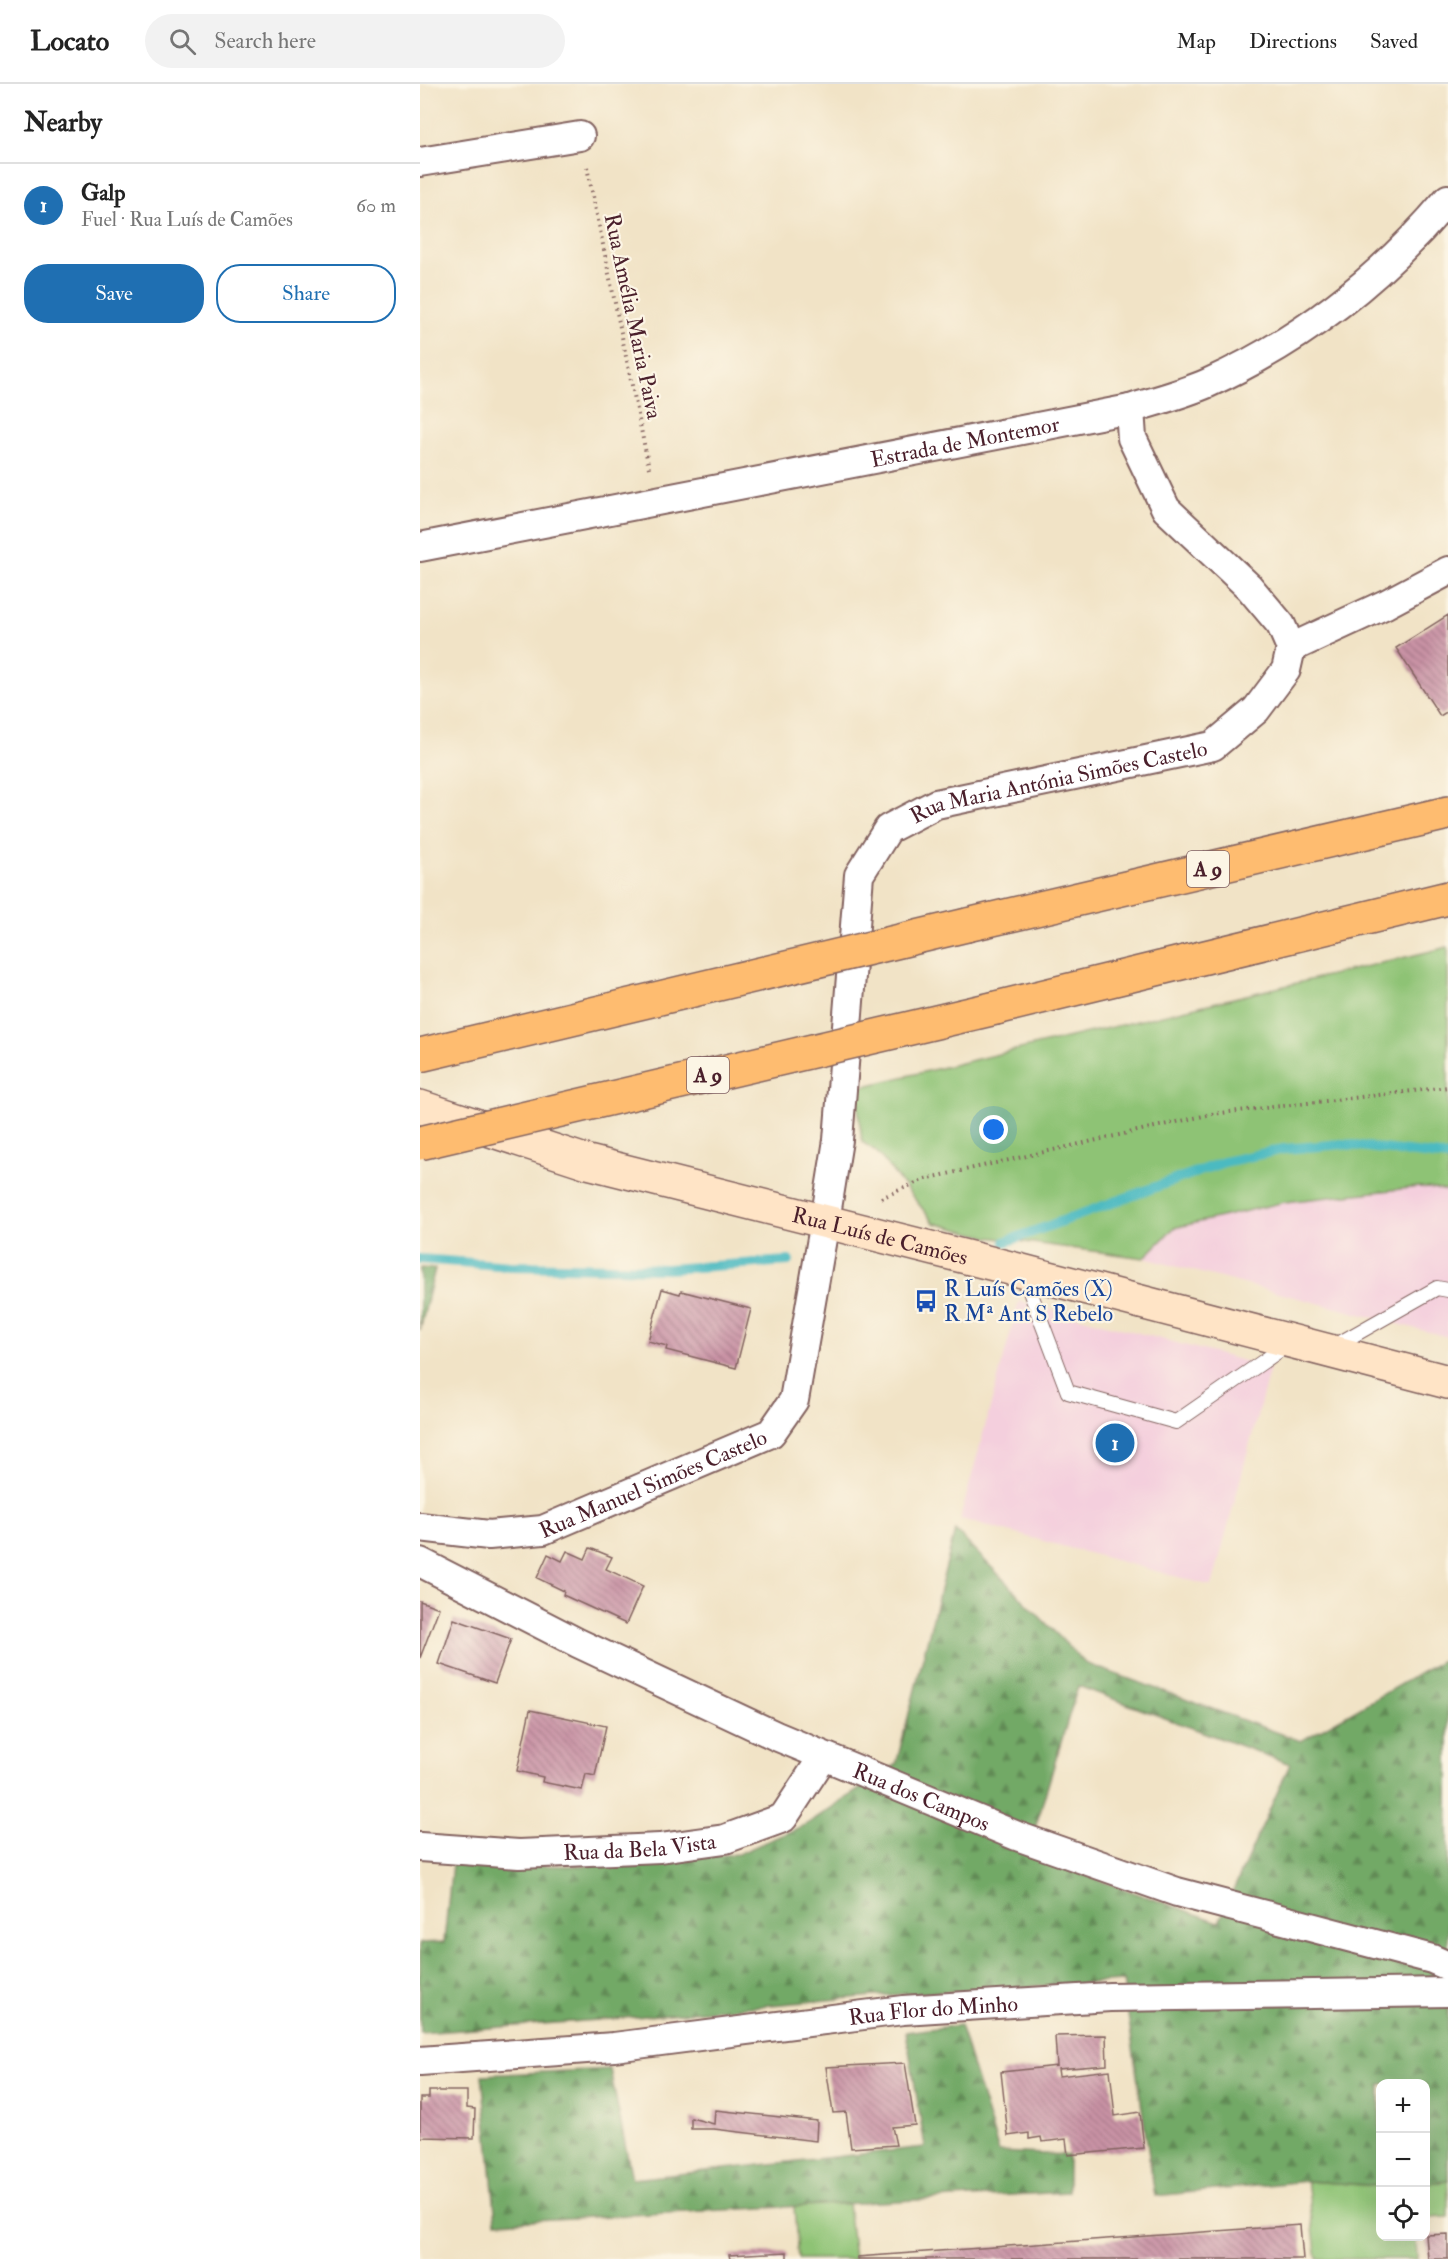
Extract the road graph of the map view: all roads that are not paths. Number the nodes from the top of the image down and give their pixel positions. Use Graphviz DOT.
graph roads {
  1 [pos="580,136"];
  2 [pos="420,162"];
  3 [pos="1448,199"];
  4 [pos="1130,409"];
  5 [pos="420,547"];
  6 [pos="1448,571"];
  7 [pos="1291,648"];
  8 [pos="1448,813"];
  9 [pos="1448,898"];
  10 [pos="420,1055"];
  11 [pos="420,1107"];
  12 [pos="420,1143"];
  13 [pos="825,1221"];
  14 [pos="1022,1271"];
  15 [pos="1448,1290"];
  16 [pos="1292,1342"];
  17 [pos="1326,1350"];
  18 [pos="1448,1382"];
  19 [pos="420,1527"];
  20 [pos="420,1562"];
  21 [pos="823,1756"];
  22 [pos="420,1847"];
  23 [pos="1448,1966"];
  24 [pos="1448,1992"];
  25 [pos="420,2061"];
  1 -- 2 [label="street"];
  3 -- 4 [label="street, Estrada de Montemor"];
  4 -- 5 [label="street, Estrada de Montemor"];
  4 -- 7 [label="street"];
  6 -- 7 [label="street"];
  7 -- 13 [label="street, Rua Maria Antónia Simões Castelo"];
  8 -- 10 [label="highway, A 9, bridge"];
  9 -- 12 [label="highway, A 9, bridge"];
  11 -- 13 [label="main road, Rua Luís de Camões"];
  13 -- 14 [label="main road, Rua Luís de Camões"];
  13 -- 19 [label="street, Rua Manuel Simões Castelo"];
  14 -- 16 [label="main road, Rua Luís de Camões"];
  14 -- 16 [label="lane"];
  15 -- 17 [label="lane"];
  16 -- 17 [label="main road, Rua Luís de Camões"];
  17 -- 18 [label="main road, Rua Luís de Camões"];
  20 -- 21 [label="street, Rua dos Campos"];
  21 -- 22 [label="street, Rua da Bela Vista"];
  21 -- 23 [label="street, Rua dos Campos"];
  24 -- 25 [label="street, Rua Flor do Minho"];
}
